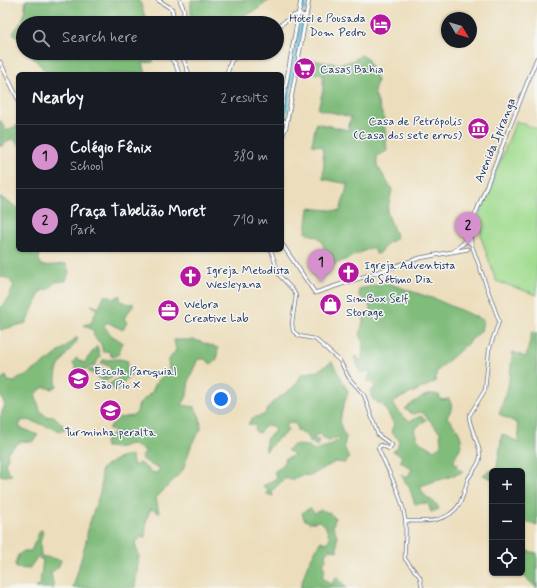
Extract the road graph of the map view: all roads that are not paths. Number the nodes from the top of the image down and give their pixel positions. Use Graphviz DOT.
graph roads {
  1 [pos="158,0"];
  2 [pos="180,0"];
  3 [pos="301,0"];
  4 [pos="309,0"];
  5 [pos="299,14"];
  6 [pos="173,16"];
  7 [pos="184,16"];
  8 [pos="306,16"];
  9 [pos="284,22"];
  10 [pos="537,58"];
  11 [pos="172,60"];
  12 [pos="183,60"];
  13 [pos="232,60"];
  14 [pos="0,62"];
  15 [pos="178,72"];
  16 [pos="187,72"];
  17 [pos="228,72"];
  18 [pos="284,92"];
  19 [pos="16,95"];
  20 [pos="288,118"];
  21 [pos="284,119"];
  22 [pos="284,121"];
  23 [pos="287,124"];
  24 [pos="284,132"];
  25 [pos="470,228"];
  26 [pos="464,242"];
  27 [pos="472,243"];
  28 [pos="284,247"];
  29 [pos="468,249"];
  30 [pos="455,250"];
  31 [pos="272,252"];
  32 [pos="476,254"];
  33 [pos="406,521"];
  34 [pos="422,588"];
  1 -- 6 [label="main road"];
  2 -- 7 [label="main road"];
  3 -- 5 [label="main road"];
  4 -- 8 [label="main road"];
  5 -- 8 [label="street"];
  5 -- 9 [label="main road"];
  5 -- 18 [label="main road"];
  8 -- 20 [label="main road"];
  10 -- 25 [label="main road, Avenida Ipiranga"];
  11 -- 15 [label="main road"];
  12 -- 16 [label="main road"];
  13 -- 17 [label="main road"];
  14 -- 19 [label="main road"];
  20 -- 21 [label="main road"];
  20 -- 23 [label="main road"];
  22 -- 23 [label="street"];
  23 -- 24 [label="main road"];
  25 -- 26 [label="main road, Avenida Ipiranga"];
  25 -- 27 [label="main road, Avenida Ipiranga"];
  26 -- 27 [label="main road"];
  26 -- 29 [label="main road"];
  26 -- 30 [label="main road"];
  27 -- 29 [label="main road"];
  27 -- 32 [label="street"];
  28 -- 30 [label="main road"];
  29 -- 30 [label="main road"];
  29 -- 32 [label="street"];
  31 -- 33 [label="street"];
  32 -- 33 [label="street"];
  33 -- 34 [label="street"];
}
